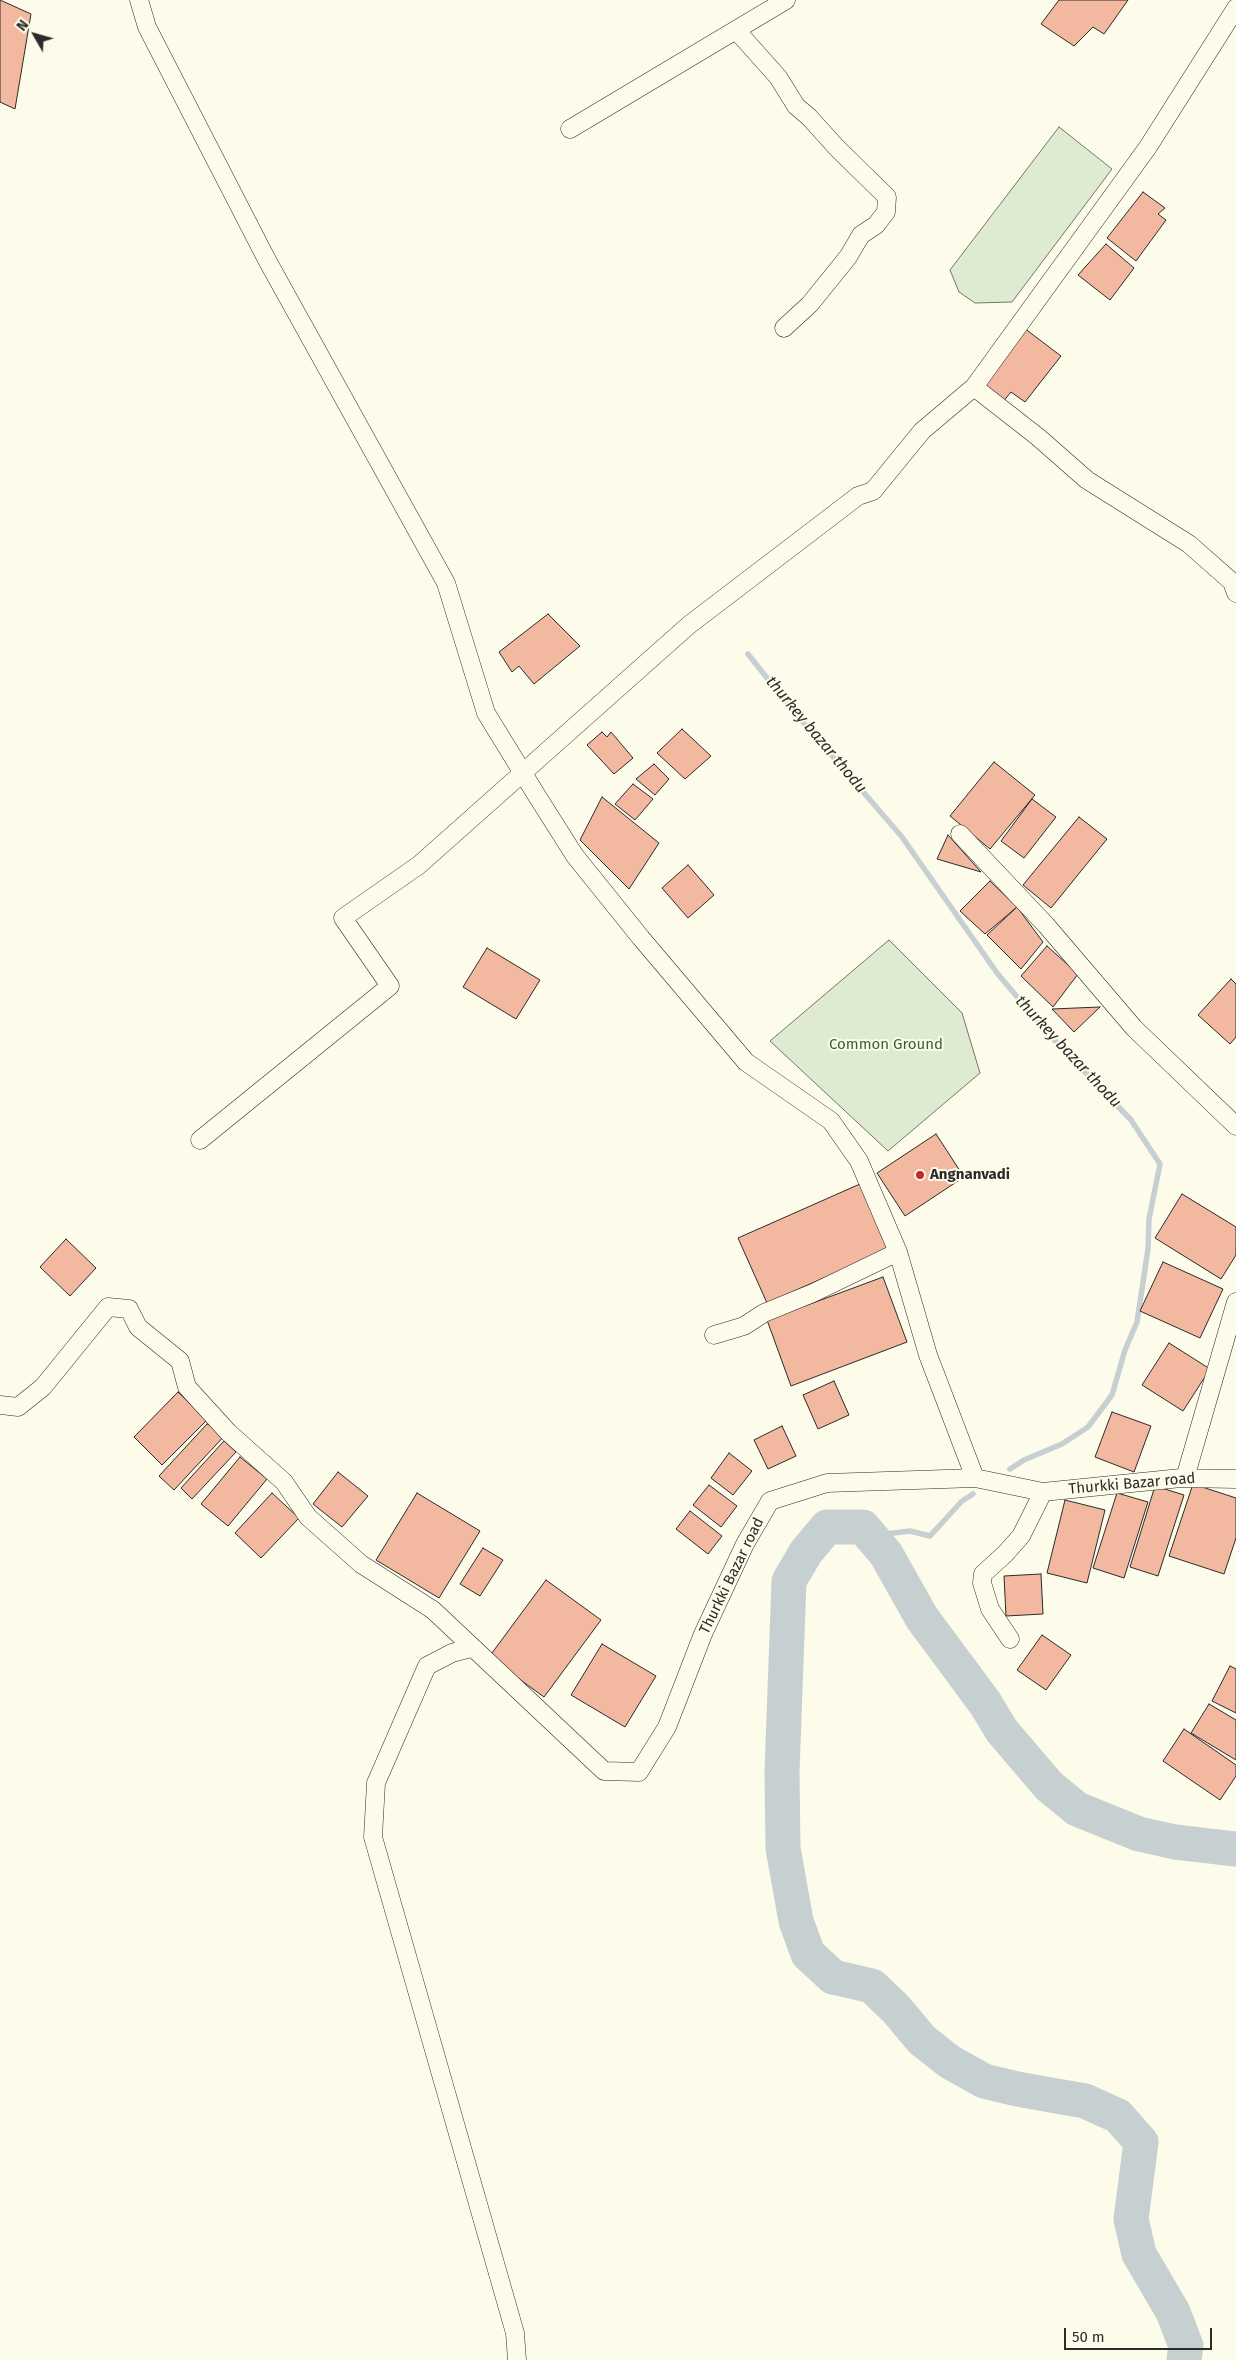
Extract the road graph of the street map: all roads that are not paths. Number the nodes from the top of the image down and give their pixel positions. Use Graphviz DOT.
graph roads {
  1 [pos="139,0"];
  2 [pos="786,0"];
  3 [pos="1236,8"];
  4 [pos="736,30"];
  5 [pos="570,129"];
  6 [pos="784,328"];
  7 [pos="974,387"];
  8 [pos="1236,592"];
  9 [pos="522,772"];
  10 [pos="960,834"];
  11 [pos="1236,1126"];
  12 [pos="200,1140"];
  13 [pos="898,1252"];
  14 [pos="1236,1302"];
  15 [pos="714,1335"];
  16 [pos="0,1405"];
  17 [pos="975,1478"];
  18 [pos="1185,1478"];
  19 [pos="1236,1480"];
  20 [pos="1043,1492"];
  21 [pos="1010,1639"];
  22 [pos="471,1648"];
  23 [pos="517,2360"];
  1 -- 9 [label="street"];
  2 -- 4 [label="street"];
  3 -- 7 [label="street"];
  4 -- 5 [label="street"];
  4 -- 6 [label="street"];
  7 -- 8 [label="street"];
  7 -- 9 [label="street"];
  9 -- 12 [label="street"];
  9 -- 13 [label="street"];
  10 -- 11 [label="street"];
  13 -- 15 [label="street"];
  13 -- 17 [label="street"];
  14 -- 18 [label="street"];
  16 -- 22 [label="street"];
  17 -- 20 [label="street, Thurkki Bazar road"];
  17 -- 22 [label="street, Thurkki Bazar road"];
  18 -- 19 [label="street, Thurkki Bazar road"];
  18 -- 20 [label="street, Thurkki Bazar road"];
  20 -- 21 [label="street"];
  22 -- 23 [label="street"];
}
